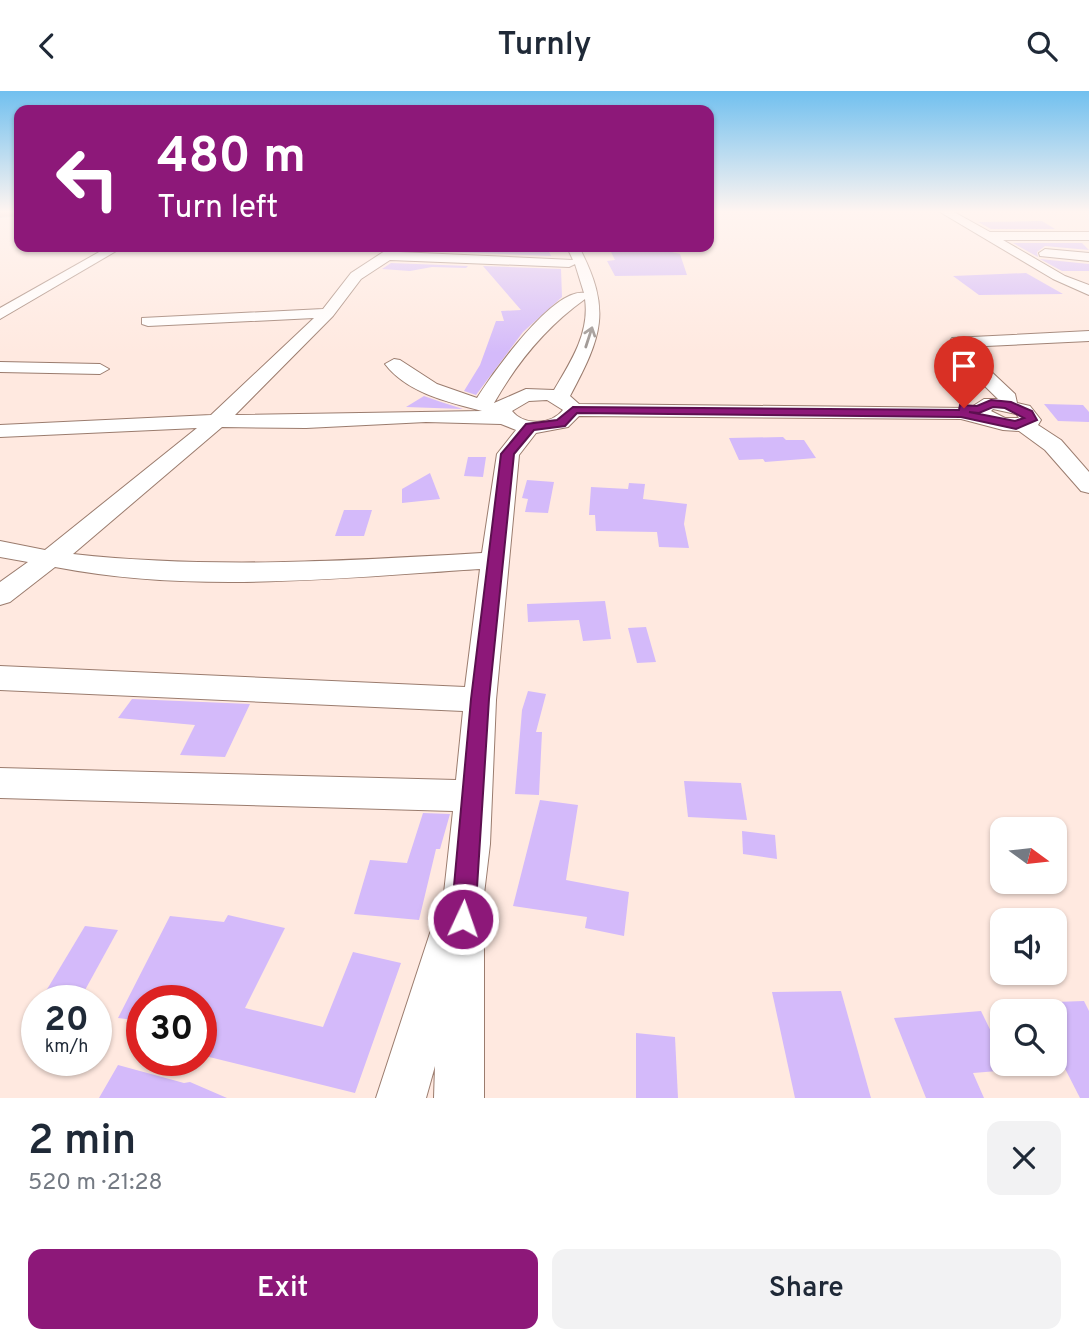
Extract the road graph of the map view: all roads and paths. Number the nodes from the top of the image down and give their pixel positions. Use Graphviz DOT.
graph roads {
  1 [pos="96,259"];
  2 [pos="382,259"];
  3 [pos="572,259"];
  4 [pos="573,259"];
  5 [pos="1026,259"];
  6 [pos="1089,291"];
  7 [pos="580,296"];
  8 [pos="328,313"];
  9 [pos="0,314"];
  10 [pos="148,321"];
  11 [pos="1089,336"];
  12 [pos="559,362"];
  13 [pos="394,364"];
  14 [pos="0,366"];
  15 [pos="100,369"];
  16 [pos="534,405"];
  17 [pos="1007,405"];
  18 [pos="982,413"];
  19 [pos="215,421"];
  20 [pos="1023,425"];
  21 [pos="10,431"];
  22 [pos="0,451"];
  23 [pos="1089,486"];
  24 [pos="0,549"];
  25 [pos="49,560"];
  26 [pos="494,560"];
  27 [pos="0,596"];
  28 [pos="0,678"];
  29 [pos="480,699"];
  30 [pos="0,783"];
  31 [pos="472,796"];
  32 [pos="463,894"];
  33 [pos="401,1098"];
  34 [pos="459,1098"];
  1 -- 9 [label="street"];
  2 -- 8 [label="street"];
  3 -- 7 [label="street"];
  16 -- 4 [label="street, one-way"];
  5 -- 6 [label="street"];
  7 -- 12 [label="street"];
  7 -- 16 [label="street"];
  8 -- 10 [label="street"];
  8 -- 19 [label="street"];
  11 -- 17 [label="street"];
  13 -- 16 [label="street"];
  14 -- 15 [label="street"];
  16 -- 18 [label="street"];
  16 -- 19 [label="street"];
  16 -- 26 [label="street"];
  17 -- 18 [label="street"];
  17 -- 20 [label="street"];
  18 -- 20 [label="street"];
  19 -- 21 [label="street"];
  19 -- 25 [label="street"];
  20 -- 23 [label="street"];
  21 -- 22 [label="street"];
  24 -- 25 [label="street"];
  25 -- 26 [label="street"];
  25 -- 27 [label="street"];
  26 -- 29 [label="street"];
  28 -- 29 [label="street"];
  29 -- 31 [label="street"];
  30 -- 31 [label="street"];
  31 -- 32 [label="street"];
  32 -- 33 [label="street"];
  32 -- 34 [label="street"];
}
